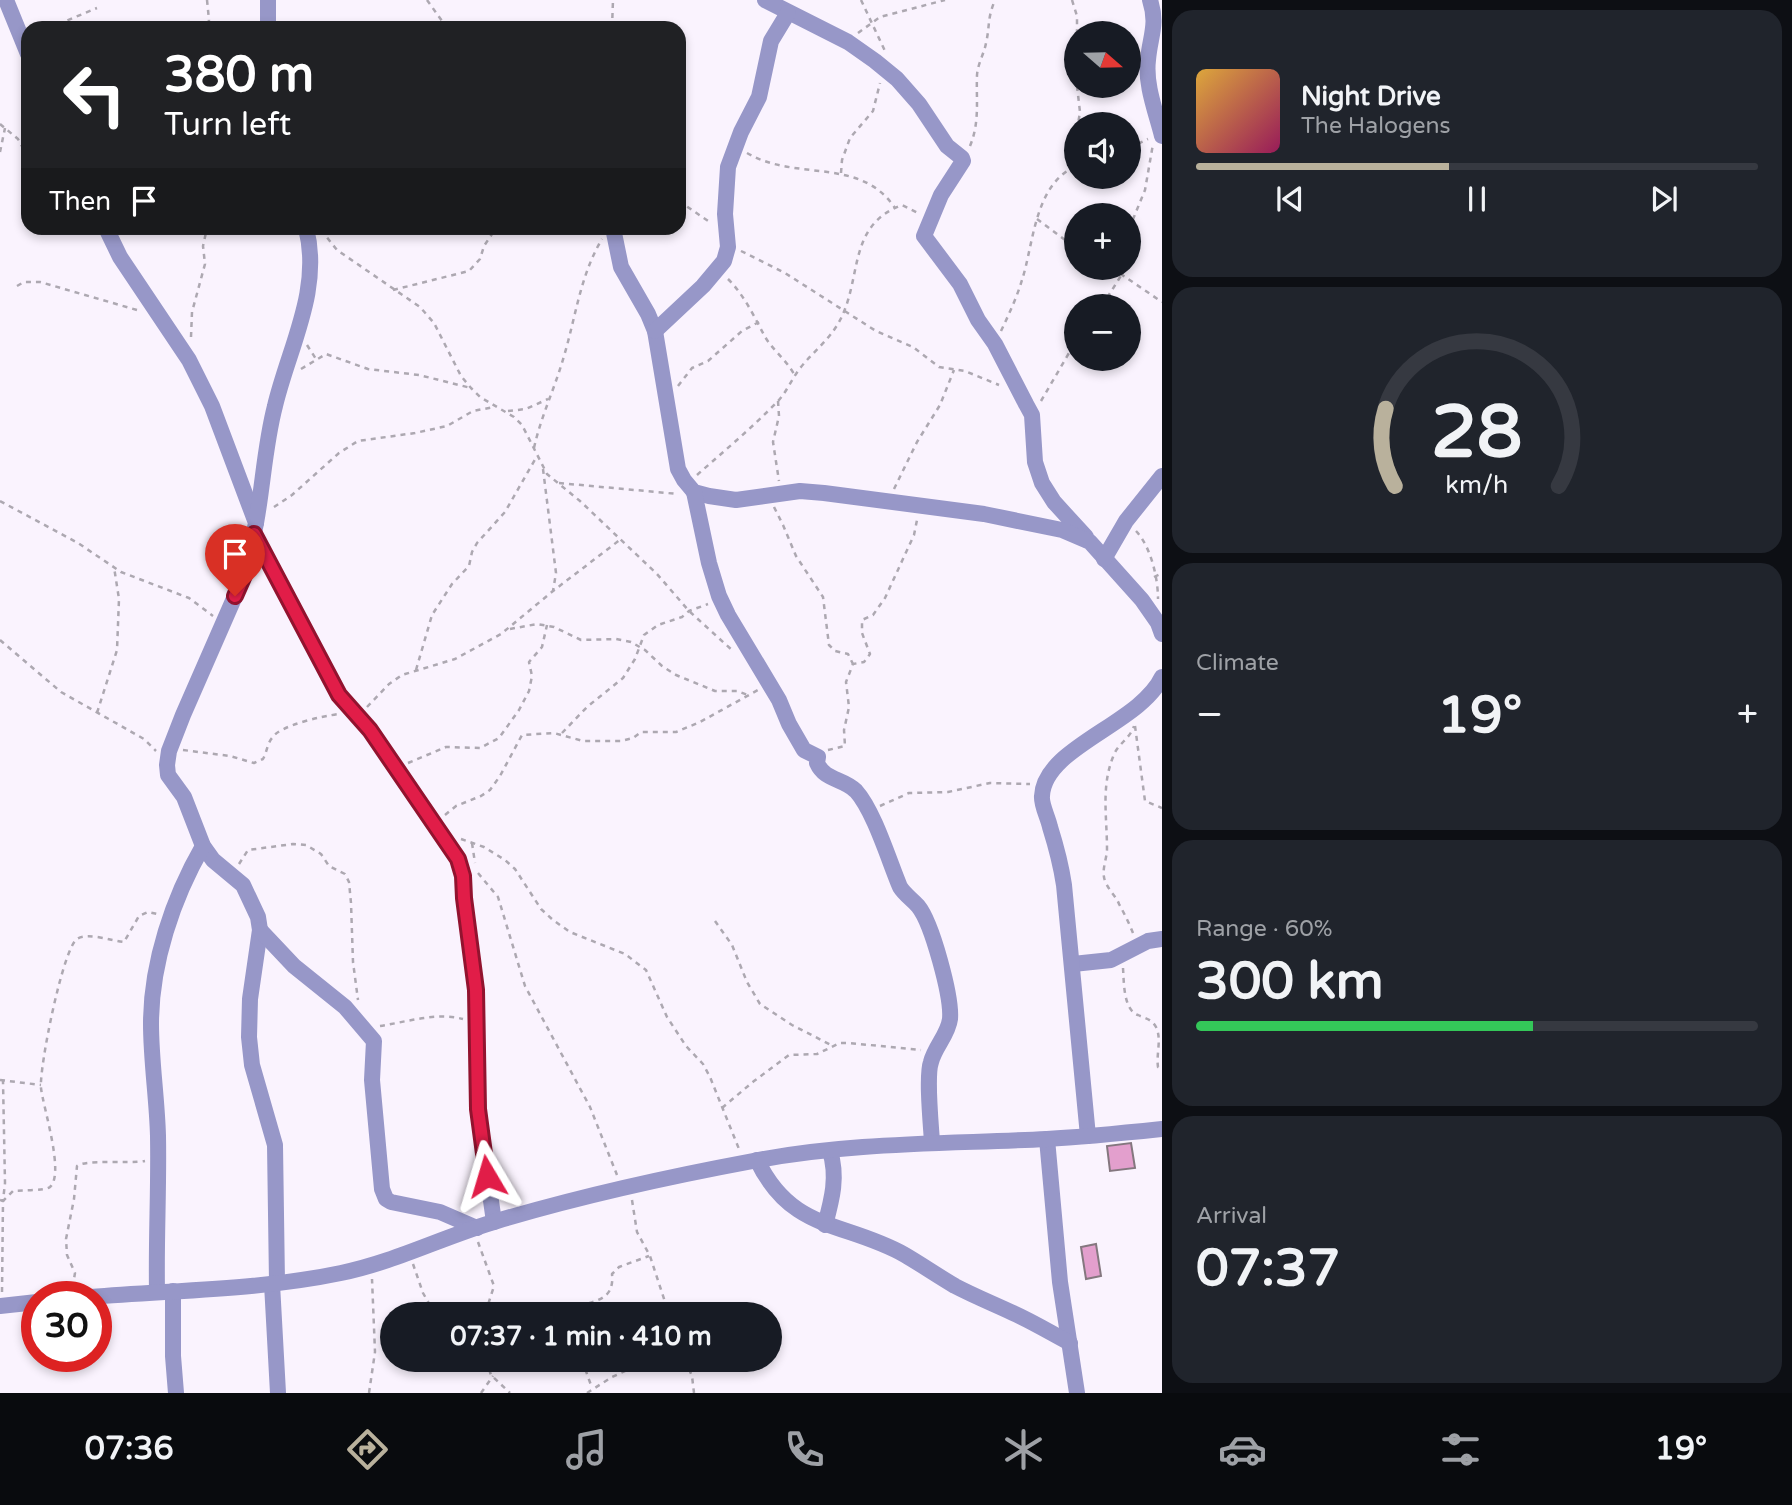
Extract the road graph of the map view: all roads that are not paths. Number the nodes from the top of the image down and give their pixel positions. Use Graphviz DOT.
graph roads {
  1 [pos="6,0"];
  2 [pos="268,0"];
  3 [pos="765,0"];
  4 [pos="1150,0"];
  5 [pos="788,13"];
  6 [pos="268,21"];
  7 [pos="21,37"];
  8 [pos="1159,133"];
  9 [pos="109,235"];
  10 [pos="307,235"];
  11 [pos="608,235"];
  12 [pos="655,331"];
  13 [pos="1162,476"];
  14 [pos="692,491"];
  15 [pos="256,524"];
  16 [pos="1090,542"];
  17 [pos="1104,559"];
  18 [pos="1160,629"];
  19 [pos="1162,677"];
  20 [pos="203,846"];
  21 [pos="260,930"];
  22 [pos="1162,939"];
  23 [pos="1073,964"];
  24 [pos="1162,1129"];
  25 [pos="1088,1136"];
  26 [pos="1047,1139"];
  27 [pos="932,1142"];
  28 [pos="830,1151"];
  29 [pos="751,1161"];
  30 [pos="494,1222"];
  31 [pos="825,1225"];
  32 [pos="475,1228"];
  33 [pos="274,1283"];
  34 [pos="165,1291"];
  35 [pos="112,1295"];
  36 [pos="21,1304"];
  37 [pos="2,1306"];
  38 [pos="1070,1343"];
  39 [pos="176,1393"];
  40 [pos="278,1393"];
  41 [pos="1077,1393"];
  1 -- 7 [label="street"];
  2 -- 6 [label="street"];
  3 -- 5 [label="street"];
  4 -- 8 [label="street"];
  5 -- 12 [label="street"];
  5 -- 16 [label="street"];
  9 -- 15 [label="street"];
  10 -- 15 [label="street"];
  11 -- 12 [label="street"];
  12 -- 14 [label="street"];
  13 -- 17 [label="street"];
  14 -- 16 [label="street"];
  14 -- 27 [label="street"];
  15 -- 20 [label="street"];
  15 -- 30 [label="street"];
  16 -- 17 [label="street"];
  17 -- 18 [label="street"];
  19 -- 23 [label="street"];
  20 -- 21 [label="street"];
  20 -- 34 [label="street"];
  21 -- 32 [label="street"];
  21 -- 33 [label="street"];
  22 -- 23 [label="street"];
  23 -- 25 [label="street"];
  24 -- 25 [label="street"];
  25 -- 26 [label="street"];
  26 -- 27 [label="street"];
  26 -- 38 [label="street"];
  27 -- 28 [label="street"];
  28 -- 29 [label="street"];
  28 -- 31 [label="street"];
  29 -- 30 [label="street"];
  29 -- 31 [label="street"];
  30 -- 32 [label="street"];
  31 -- 38 [label="street"];
  32 -- 33 [label="street"];
  33 -- 34 [label="street"];
  33 -- 40 [label="street"];
  34 -- 35 [label="street"];
  34 -- 39 [label="street"];
  36 -- 37 [label="street"];
  38 -- 41 [label="street"];
}
